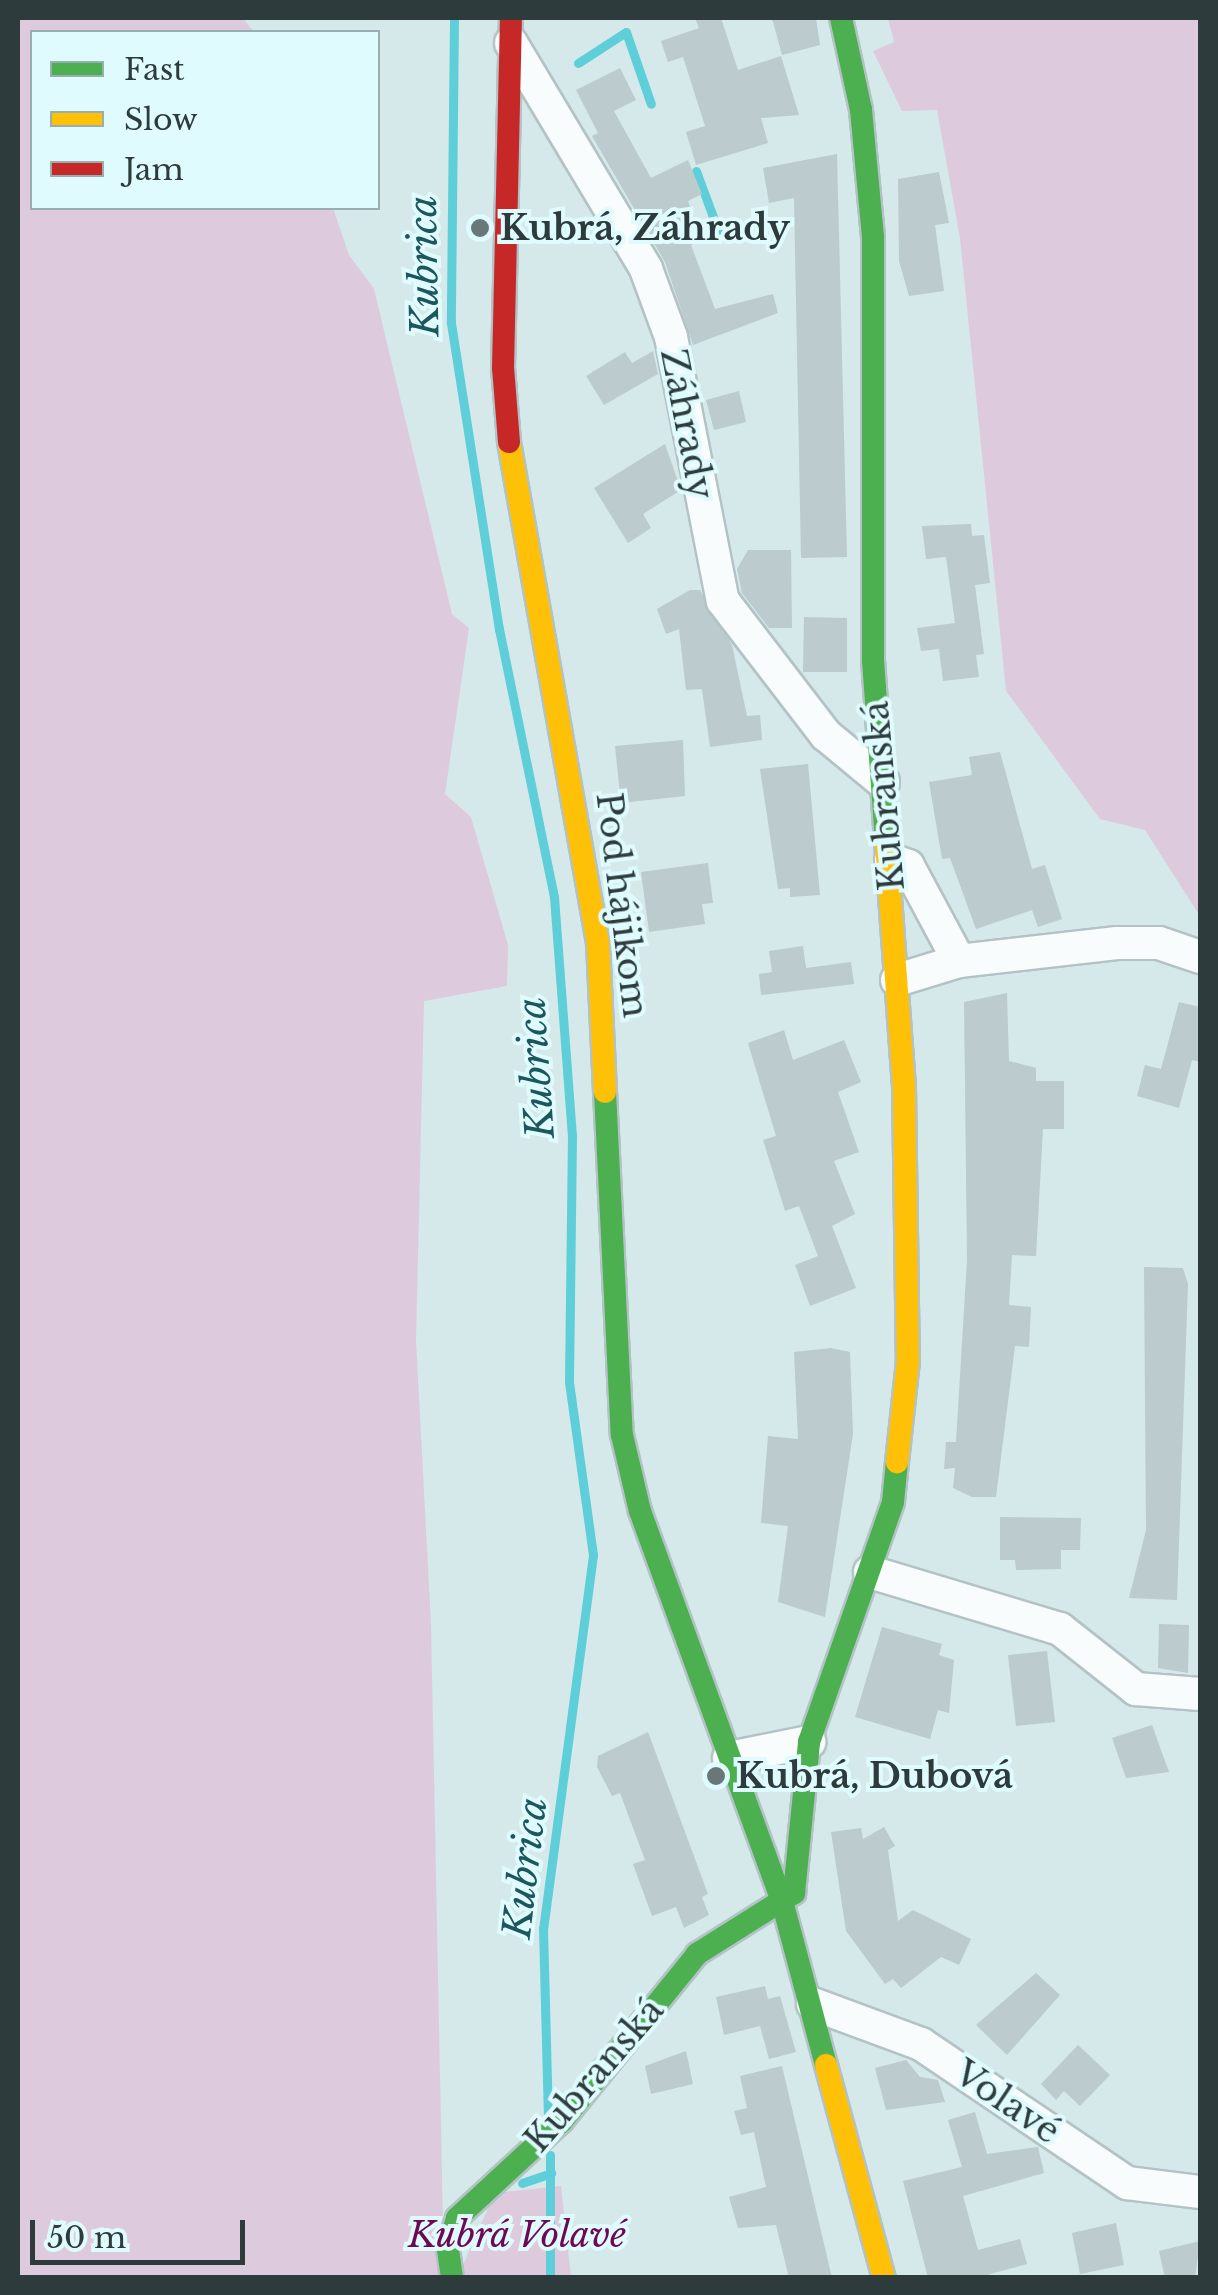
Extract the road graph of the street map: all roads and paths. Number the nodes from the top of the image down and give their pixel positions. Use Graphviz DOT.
graph roads {
  1 [pos="841,18"];
  2 [pos="511,30"];
  3 [pos="883,782"];
  4 [pos="891,860"];
  5 [pos="1200,957"];
  6 [pos="959,962"];
  7 [pos="898,980"];
  8 [pos="870,1572"];
  9 [pos="1198,1692"];
  10 [pos="809,1742"];
  11 [pos="729,1758"];
  12 [pos="782,1901"];
  13 [pos="813,2004"];
  14 [pos="1200,2192"];
  15 [pos="452,2278"];
  16 [pos="884,2278"];
  1 -- 3 [label="street, Kubranská"];
  2 -- 3 [label="street, Záhrady"];
  2 -- 11 [label="street, Pod hájikom"];
  3 -- 4 [label="street, Kubranská"];
  4 -- 6 [label="street"];
  4 -- 7 [label="street, Kubranská"];
  5 -- 6 [label="street"];
  6 -- 7 [label="street"];
  7 -- 8 [label="street, Kubranská"];
  8 -- 9 [label="street"];
  8 -- 10 [label="street, Kubranská"];
  10 -- 11 [label="street"];
  10 -- 12 [label="street, Kubranská"];
  11 -- 12 [label="street, Pod hájikom"];
  12 -- 13 [label="street"];
  12 -- 15 [label="street, Kubranská"];
  13 -- 14 [label="street, Volavé"];
  13 -- 16 [label="street"];
}
